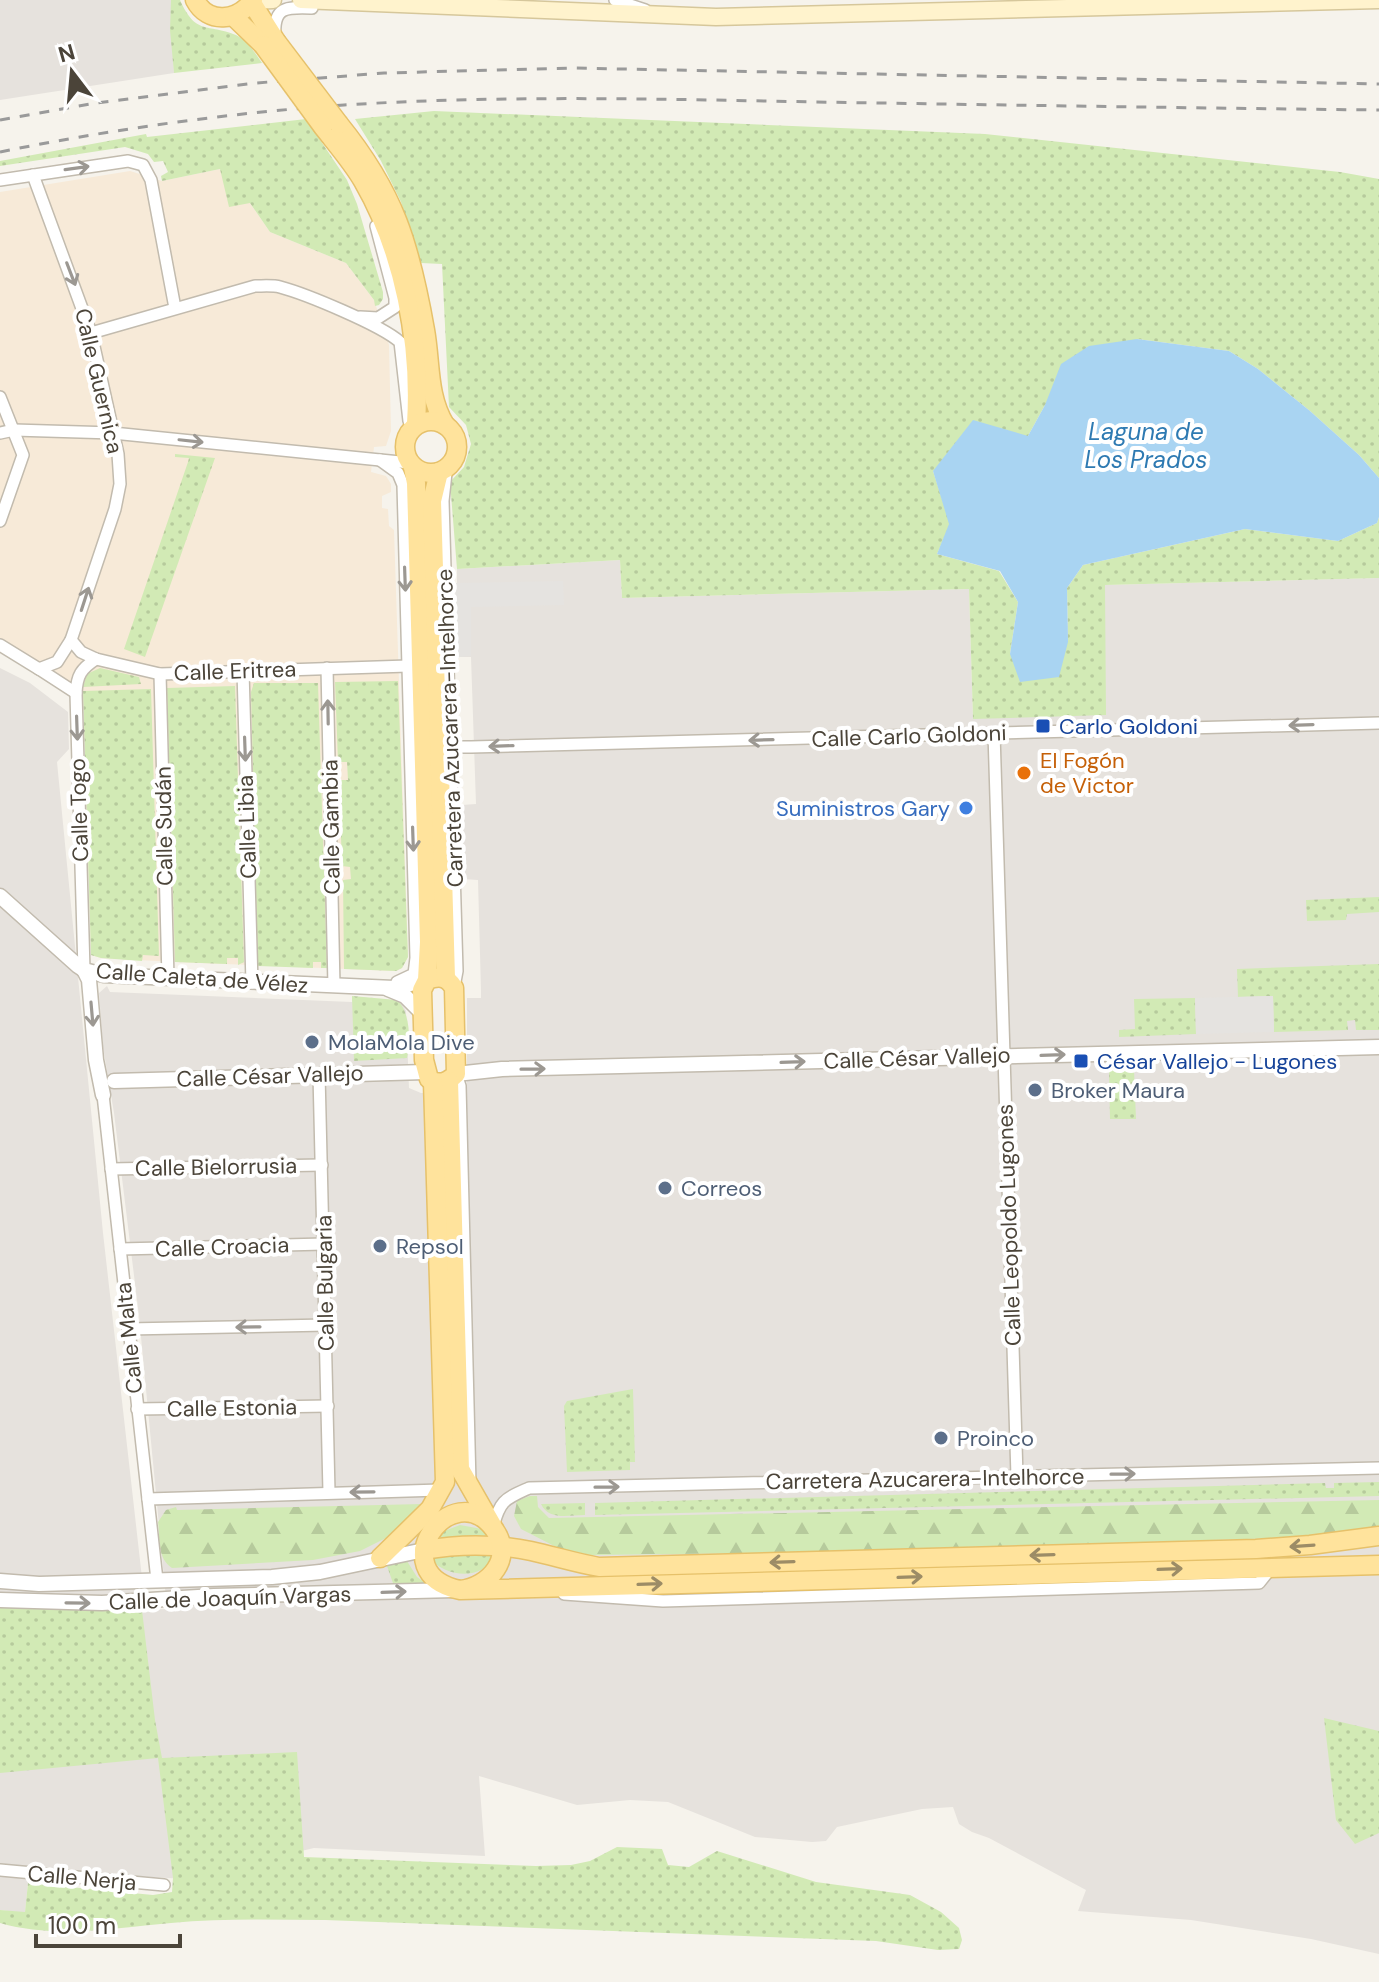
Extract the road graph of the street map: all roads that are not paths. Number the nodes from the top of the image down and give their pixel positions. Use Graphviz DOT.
graph roads {
  1 [pos="195,0"];
  2 [pos="273,0"];
  3 [pos="301,0"];
  4 [pos="615,0"];
  5 [pos="1379,0"];
  6 [pos="252,1"];
  7 [pos="350,2"];
  8 [pos="657,15"];
  9 [pos="234,17"];
  10 [pos="270,43"];
  11 [pos="331,126"];
  12 [pos="33,175"];
  13 [pos="0,180"];
  14 [pos="368,190"];
  15 [pos="175,308"];
  16 [pos="346,313"];
  17 [pos="91,333"];
  18 [pos="0,397"];
  19 [pos="445,425"];
  20 [pos="413,427"];
  21 [pos="14,430"];
  22 [pos="0,433"];
  23 [pos="113,433"];
  24 [pos="380,460"];
  25 [pos="411,465"];
  26 [pos="443,470"];
  27 [pos="403,501"];
  28 [pos="0,521"];
  29 [pos="71,640"];
  30 [pos="0,645"];
  31 [pos="96,659"];
  32 [pos="408,666"];
  33 [pos="327,668"];
  34 [pos="39,669"];
  35 [pos="243,671"];
  36 [pos="160,674"];
  37 [pos="76,693"];
  38 [pos="1379,723"];
  39 [pos="448,731"];
  40 [pos="994,733"];
  41 [pos="0,896"];
  42 [pos="415,922"];
  43 [pos="428,957"];
  44 [pos="84,970"];
  45 [pos="168,978"];
  46 [pos="427,980"];
  47 [pos="252,983"];
  48 [pos="450,983"];
  49 [pos="334,986"];
  50 [pos="384,987"];
  51 [pos="423,1014"];
  52 [pos="1379,1047"];
  53 [pos="1004,1056"];
  54 [pos="96,1060"];
  55 [pos="319,1074"];
  56 [pos="441,1077"];
  57 [pos="114,1081"];
  58 [pos="103,1095"];
  59 [pos="322,1165"];
  60 [pos="111,1169"];
  61 [pos="324,1244"];
  62 [pos="120,1249"];
  63 [pos="326,1325"];
  64 [pos="128,1329"];
  65 [pos="328,1406"];
  66 [pos="137,1409"];
  67 [pos="1379,1468"];
  68 [pos="1017,1476"];
  69 [pos="440,1490"];
  70 [pos="329,1492"];
  71 [pos="148,1499"];
  72 [pos="430,1509"];
  73 [pos="493,1527"];
  74 [pos="429,1532"];
  75 [pos="1379,1536"];
  76 [pos="501,1547"];
  77 [pos="424,1550"];
  78 [pos="380,1558"];
  79 [pos="1379,1565"];
  80 [pos="157,1580"];
  81 [pos="0,1581"];
  82 [pos="460,1590"];
  83 [pos="0,1600"];
  84 [pos="0,1870"];
  85 [pos="164,1885"];
  1 -- 9 [label="main road"];
  2 -- 6 [label="main road"];
  3 -- 7 [label="main road"];
  4 -- 8 [label="street"];
  5 -- 8 [label="main road"];
  6 -- 9 [label="main road"];
  6 -- 10 [label="main road"];
  7 -- 8 [label="main road"];
  7 -- 10 [label="street"];
  9 -- 10 [label="main road"];
  10 -- 11 [label="main road, bridge"];
  11 -- 14 [label="main road"];
  11 -- 19 [label="main road"];
  12 -- 13 [label="street"];
  12 -- 15 [label="street, one-way"];
  12 -- 17 [label="street, Calle Guernica, one-way"];
  14 -- 16 [label="street"];
  14 -- 20 [label="main road"];
  15 -- 16 [label="street"];
  15 -- 17 [label="street"];
  16 -- 20 [label="street"];
  17 -- 23 [label="street, Calle Guernica"];
  18 -- 21 [label="street"];
  19 -- 20 [label="main road"];
  19 -- 26 [label="main road"];
  20 -- 25 [label="main road"];
  21 -- 22 [label="street"];
  21 -- 23 [label="street"];
  21 -- 28 [label="street"];
  23 -- 24 [label="street, one-way"];
  29 -- 23 [label="street, Calle Guernica, one-way"];
  24 -- 25 [label="street"];
  24 -- 27 [label="street, Carretera Azucarera-Intelhorce"];
  25 -- 26 [label="main road"];
  25 -- 27 [label="street, Carretera Azucarera-Intelhorce"];
  25 -- 43 [label="main road, Carretera Azucarera-Intelhorce"];
  26 -- 39 [label="street, Carretera Azucarera-Intelhorce"];
  26 -- 48 [label="main road, Carretera Azucarera-Intelhorce"];
  27 -- 32 [label="street, Carretera Azucarera-Intelhorce, one-way"];
  29 -- 31 [label="street, Calle Eritrea"];
  29 -- 34 [label="street, Calle Guernica"];
  30 -- 34 [label="street"];
  31 -- 36 [label="street, Calle Eritrea"];
  31 -- 37 [label="street"];
  32 -- 33 [label="street, Calle Eritrea"];
  32 -- 42 [label="street, Carretera Azucarera-Intelhorce, one-way"];
  33 -- 35 [label="street, Calle Eritrea"];
  49 -- 33 [label="street, Calle Gambia, one-way"];
  34 -- 37 [label="street"];
  35 -- 36 [label="street, Calle Eritrea"];
  35 -- 47 [label="street, Calle Libia, one-way"];
  36 -- 45 [label="street, Calle Sudán"];
  37 -- 44 [label="street, Calle Togo, one-way"];
  38 -- 40 [label="street, Calle Carlo Goldoni, one-way"];
  40 -- 39 [label="street, Calle Carlo Goldoni, one-way"];
  39 -- 48 [label="street, Carretera Azucarera-Intelhorce"];
  40 -- 53 [label="street, Calle Leopoldo Lugones"];
  41 -- 44 [label="street, Calle Caleta de Vélez"];
  42 -- 43 [label="street, Carretera Azucarera-Intelhorce"];
  42 -- 50 [label="street, Carretera Azucarera-Intelhorce"];
  43 -- 46 [label="main road, Carretera Azucarera-Intelhorce"];
  44 -- 45 [label="street, Calle Caleta de Vélez"];
  44 -- 54 [label="street, Calle Malta, one-way"];
  45 -- 47 [label="street, Calle Caleta de Vélez"];
  46 -- 48 [label="main road"];
  46 -- 50 [label="street, Calle Caleta de Vélez"];
  46 -- 51 [label="main road, Carretera Azucarera-Intelhorce"];
  47 -- 49 [label="street, Calle Caleta de Vélez"];
  48 -- 56 [label="main road"];
  49 -- 50 [label="street, Calle Caleta de Vélez"];
  50 -- 51 [label="street"];
  51 -- 56 [label="main road, Carretera Azucarera-Intelhorce"];
  53 -- 52 [label="street, Calle César Vallejo, one-way"];
  56 -- 53 [label="street, Calle César Vallejo, one-way"];
  53 -- 68 [label="street, Calle Leopoldo Lugones"];
  54 -- 57 [label="street"];
  54 -- 58 [label="street, Calle Malta"];
  55 -- 56 [label="street, Calle César Vallejo"];
  55 -- 57 [label="street, Calle César Vallejo"];
  55 -- 59 [label="street, Calle Bulgaria"];
  56 -- 69 [label="main road"];
  56 -- 73 [label="main road"];
  57 -- 58 [label="street"];
  58 -- 60 [label="street, Calle Malta"];
  59 -- 60 [label="street, Calle Bielorrusia"];
  59 -- 61 [label="street, Calle Bulgaria"];
  60 -- 62 [label="street, Calle Malta"];
  61 -- 62 [label="street, Calle Croacia"];
  61 -- 63 [label="street, Calle Bulgaria"];
  62 -- 64 [label="street, Calle Malta"];
  63 -- 64 [label="street, one-way"];
  63 -- 65 [label="street, Calle Bulgaria"];
  64 -- 66 [label="street, Calle Malta"];
  65 -- 66 [label="street, Calle Estonia"];
  65 -- 70 [label="street, Calle Bulgaria"];
  66 -- 71 [label="street, Calle Malta"];
  68 -- 67 [label="street, Carretera Azucarera-Intelhorce, one-way"];
  73 -- 68 [label="street, Carretera Azucarera-Intelhorce, one-way"];
  69 -- 70 [label="street, one-way"];
  69 -- 72 [label="main road"];
  70 -- 71 [label="street"];
  71 -- 80 [label="street, Calle Malta"];
  72 -- 74 [label="main road"];
  72 -- 78 [label="main road"];
  73 -- 74 [label="main road"];
  73 -- 76 [label="main road"];
  74 -- 77 [label="main road"];
  75 -- 76 [label="main road, one-way"];
  76 -- 77 [label="main road"];
  76 -- 82 [label="main road"];
  77 -- 78 [label="street, Calle de Joaquín Vargas"];
  77 -- 82 [label="main road"];
  78 -- 80 [label="street, Calle de Joaquín Vargas"];
  82 -- 79 [label="main road, one-way"];
  80 -- 81 [label="street, Calle de Joaquín Vargas"];
  83 -- 82 [label="street, Calle de Joaquín Vargas, one-way"];
  84 -- 85 [label="street, Calle Nerja"];
}
